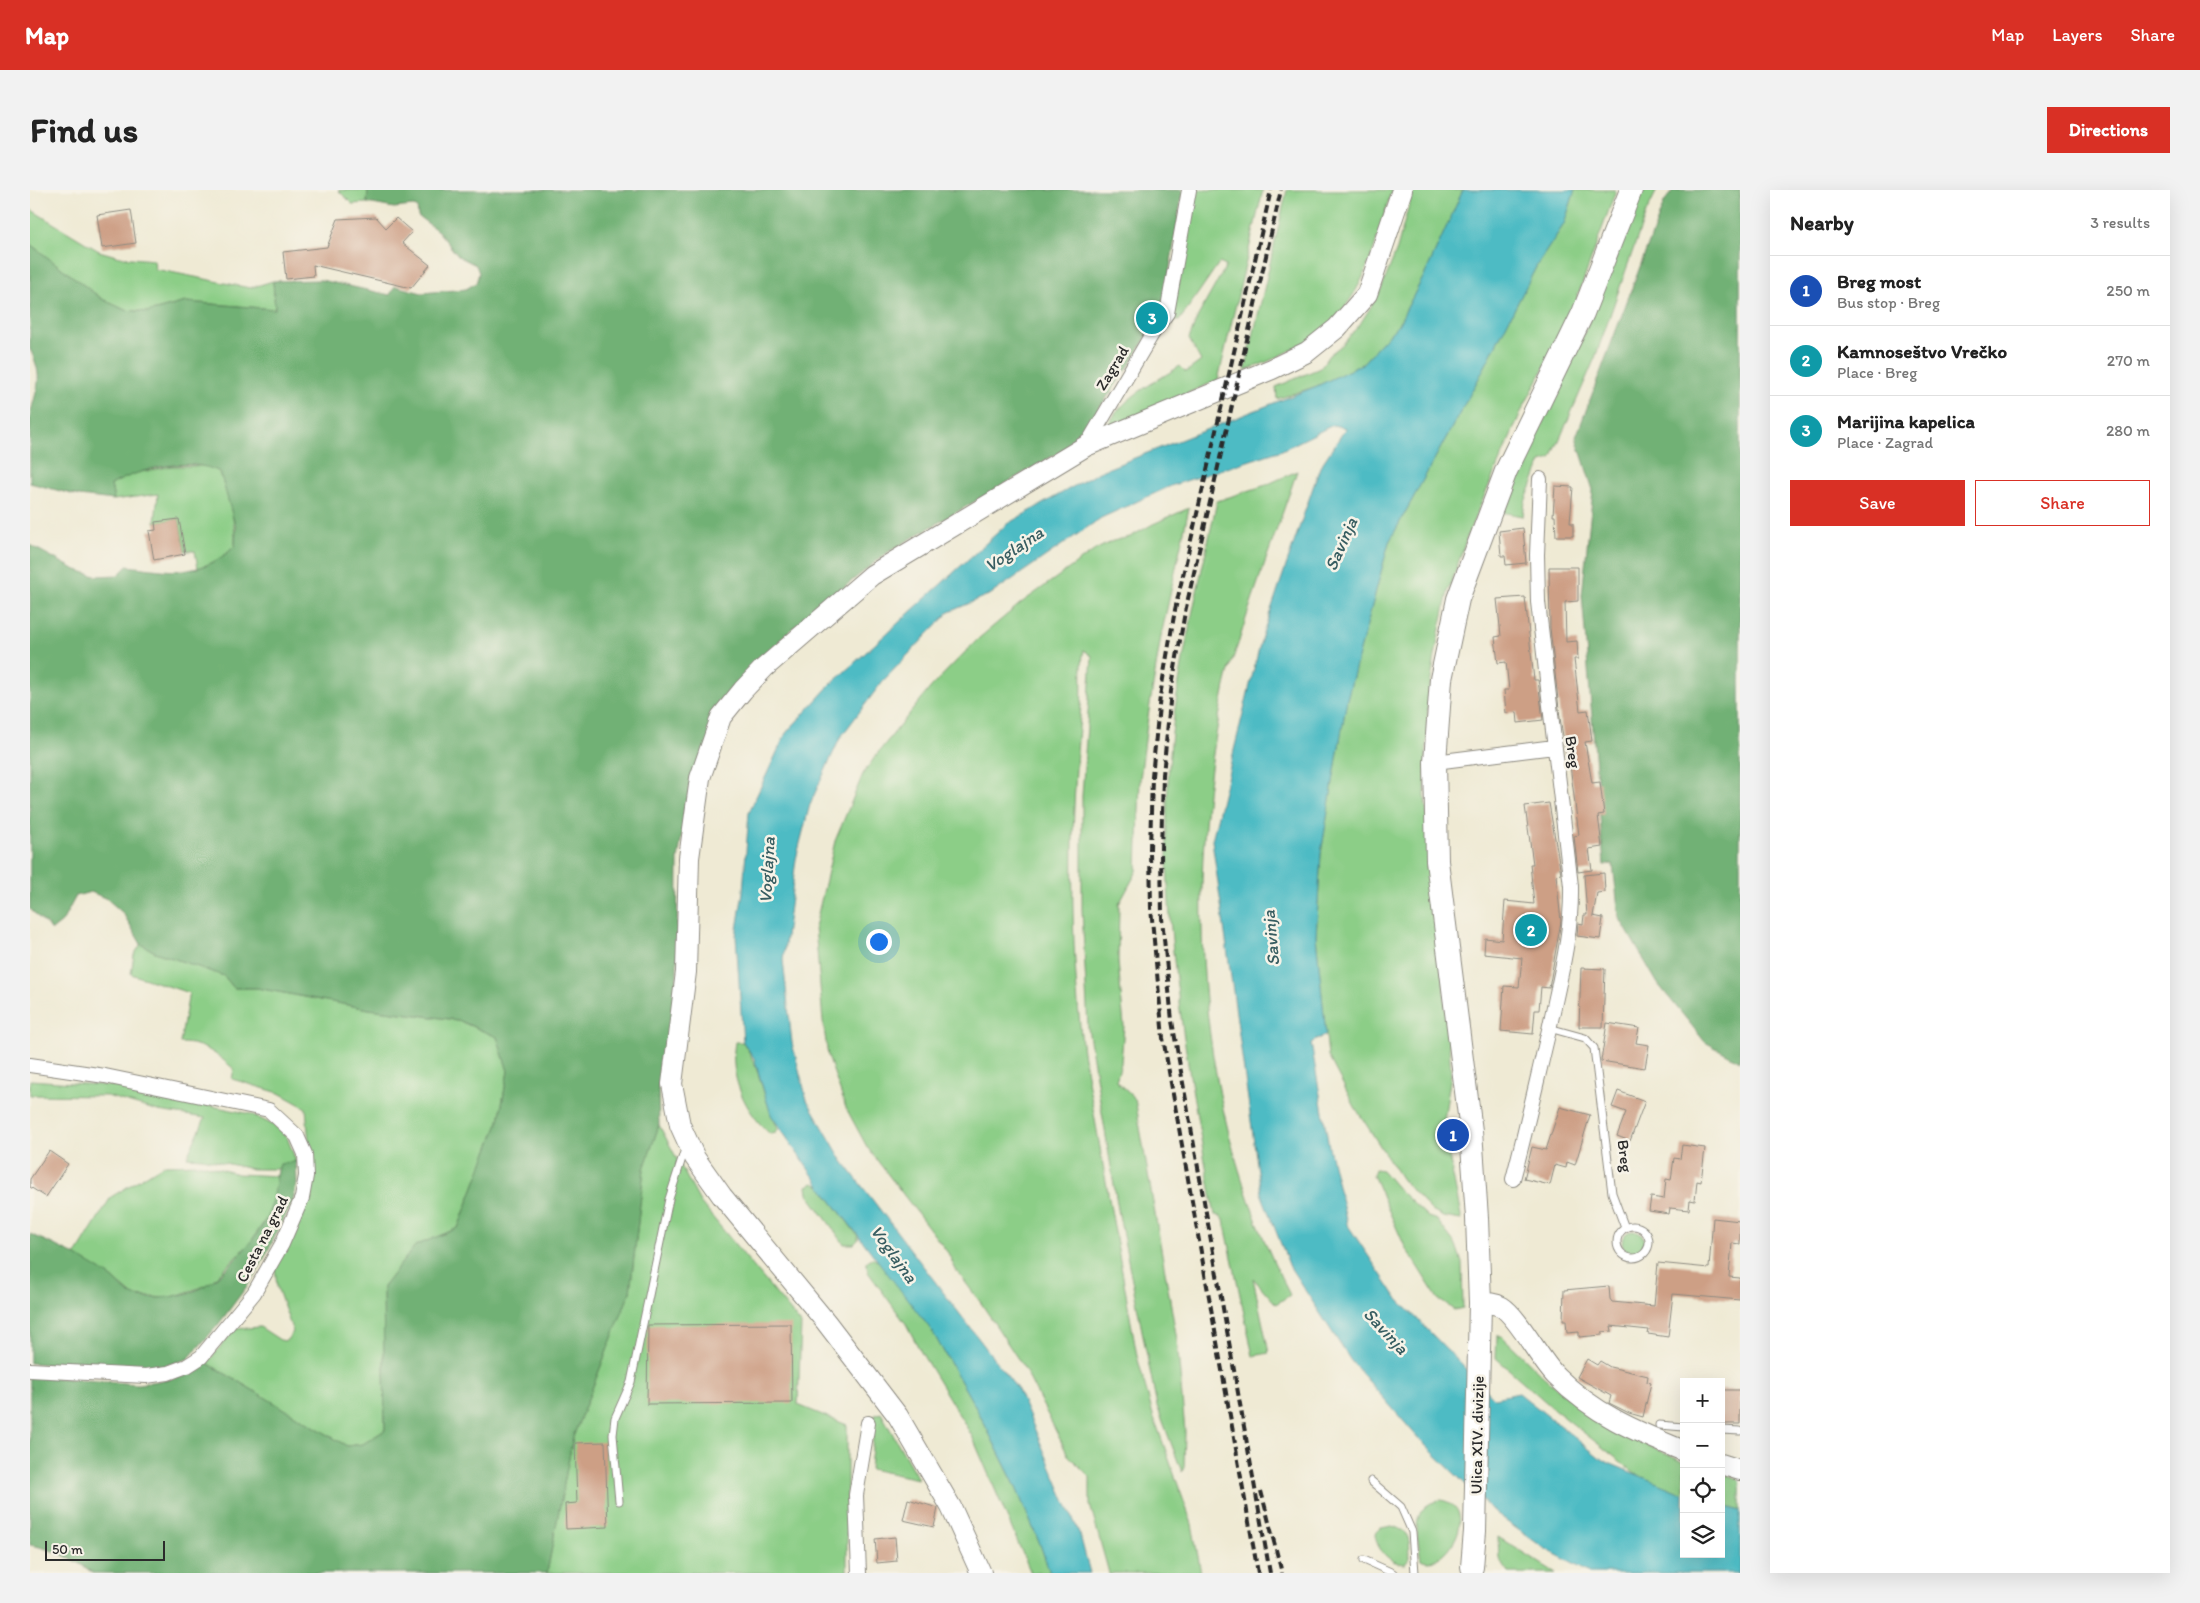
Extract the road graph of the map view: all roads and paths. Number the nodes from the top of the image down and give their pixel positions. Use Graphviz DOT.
graph roads {
  1 [pos="1189,190"];
  2 [pos="1402,190"];
  3 [pos="1631,190"];
  4 [pos="1086,446"];
  5 [pos="1540,479"];
  6 [pos="1554,747"];
  7 [pos="1435,762"];
  8 [pos="1549,1028"];
  9 [pos="30,1065"];
  10 [pos="688,1141"];
  11 [pos="1513,1179"];
  12 [pos="1625,1228"];
  13 [pos="1479,1314"];
  14 [pos="30,1370"];
  15 [pos="868,1423"];
  16 [pos="1659,1425"];
  17 [pos="1680,1427"];
  18 [pos="1725,1430"];
  19 [pos="1740,1431"];
  20 [pos="1680,1448"];
  21 [pos="1725,1465"];
  22 [pos="1740,1470"];
  23 [pos="1371,1481"];
  24 [pos="619,1500"];
  25 [pos="1364,1560"];
  26 [pos="1471,1571"];
  27 [pos="859,1573"];
  28 [pos="981,1573"];
  29 [pos="1393,1573"];
  30 [pos="1415,1573"];
  1 -- 4 [label="street, Zagrad"];
  2 -- 4 [label="street"];
  3 -- 7 [label="main road, Ulica XIV. divizije"];
  4 -- 10 [label="street"];
  5 -- 6 [label="street, Breg"];
  6 -- 7 [label="street"];
  6 -- 8 [label="street, Breg"];
  7 -- 13 [label="main road, Ulica XIV. divizije"];
  8 -- 11 [label="street, Breg"];
  8 -- 12 [label="lane, Breg"];
  9 -- 14 [label="street, Cesta na grad"];
  10 -- 24 [label="lane"];
  10 -- 28 [label="street"];
  12 -- 12 [label="lane"];
  13 -- 20 [label="street"];
  13 -- 26 [label="main road, Ulica XIV. divizije"];
  15 -- 27 [label="street"];
  16 -- 17 [label="lane"];
  18 -- 19 [label="lane"];
  21 -- 22 [label="street"];
  23 -- 30 [label="lane"];
  25 -- 29 [label="lane"];
}
